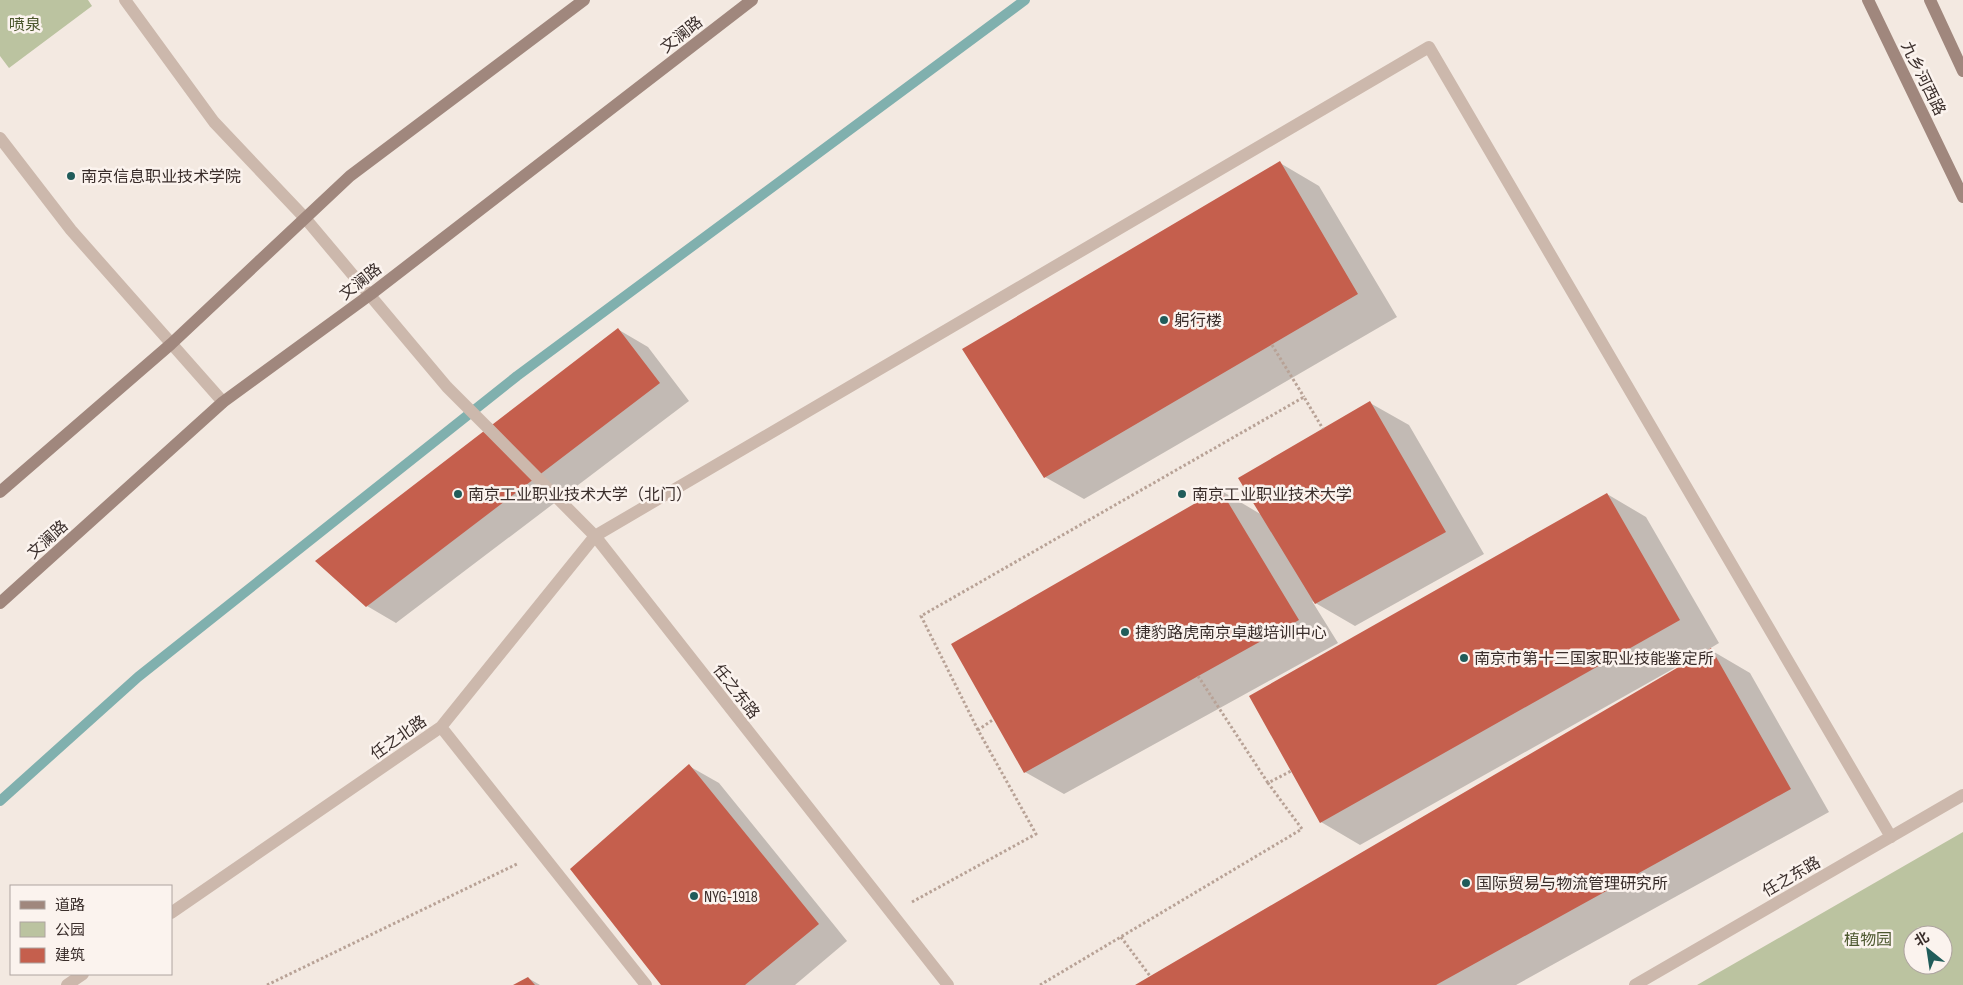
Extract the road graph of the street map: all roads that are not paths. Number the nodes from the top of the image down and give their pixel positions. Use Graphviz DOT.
graph roads {
  1 [pos="125,0"];
  2 [pos="584,0"];
  3 [pos="752,0"];
  4 [pos="1868,0"];
  5 [pos="1930,0"];
  6 [pos="1963,71"];
  7 [pos="0,138"];
  8 [pos="1963,197"];
  9 [pos="306,218"];
  10 [pos="371,294"];
  11 [pos="171,344"];
  12 [pos="223,402"];
  13 [pos="0,492"];
  14 [pos="595,536"];
  15 [pos="0,603"];
  16 [pos="441,727"];
  17 [pos="1963,795"];
  18 [pos="1892,837"];
  19 [pos="172,912"];
  20 [pos="82,975"];
  21 [pos="67,985"];
  22 [pos="646,985"];
  23 [pos="948,985"];
  24 [pos="1635,985"];
  1 -- 9 [label="street, 任之东路"];
  2 -- 9 [label="main road"];
  3 -- 10 [label="main road, 文澜路"];
  4 -- 8 [label="main road, 九乡河西路"];
  5 -- 6 [label="main road"];
  7 -- 11 [label="street"];
  9 -- 10 [label="street, 任之东路"];
  9 -- 11 [label="main road"];
  10 -- 12 [label="main road, 文澜路"];
  10 -- 14 [label="street, 任之东路"];
  11 -- 12 [label="street"];
  11 -- 13 [label="main road"];
  12 -- 15 [label="main road, 文澜路"];
  14 -- 16 [label="street, 任之北路"];
  14 -- 18 [label="street"];
  14 -- 23 [label="street, 任之东路"];
  16 -- 19 [label="street, 任之北路"];
  16 -- 22 [label="street"];
  17 -- 18 [label="street, 任之东路"];
  18 -- 24 [label="street, 任之东路"];
  20 -- 21 [label="street"];
}
